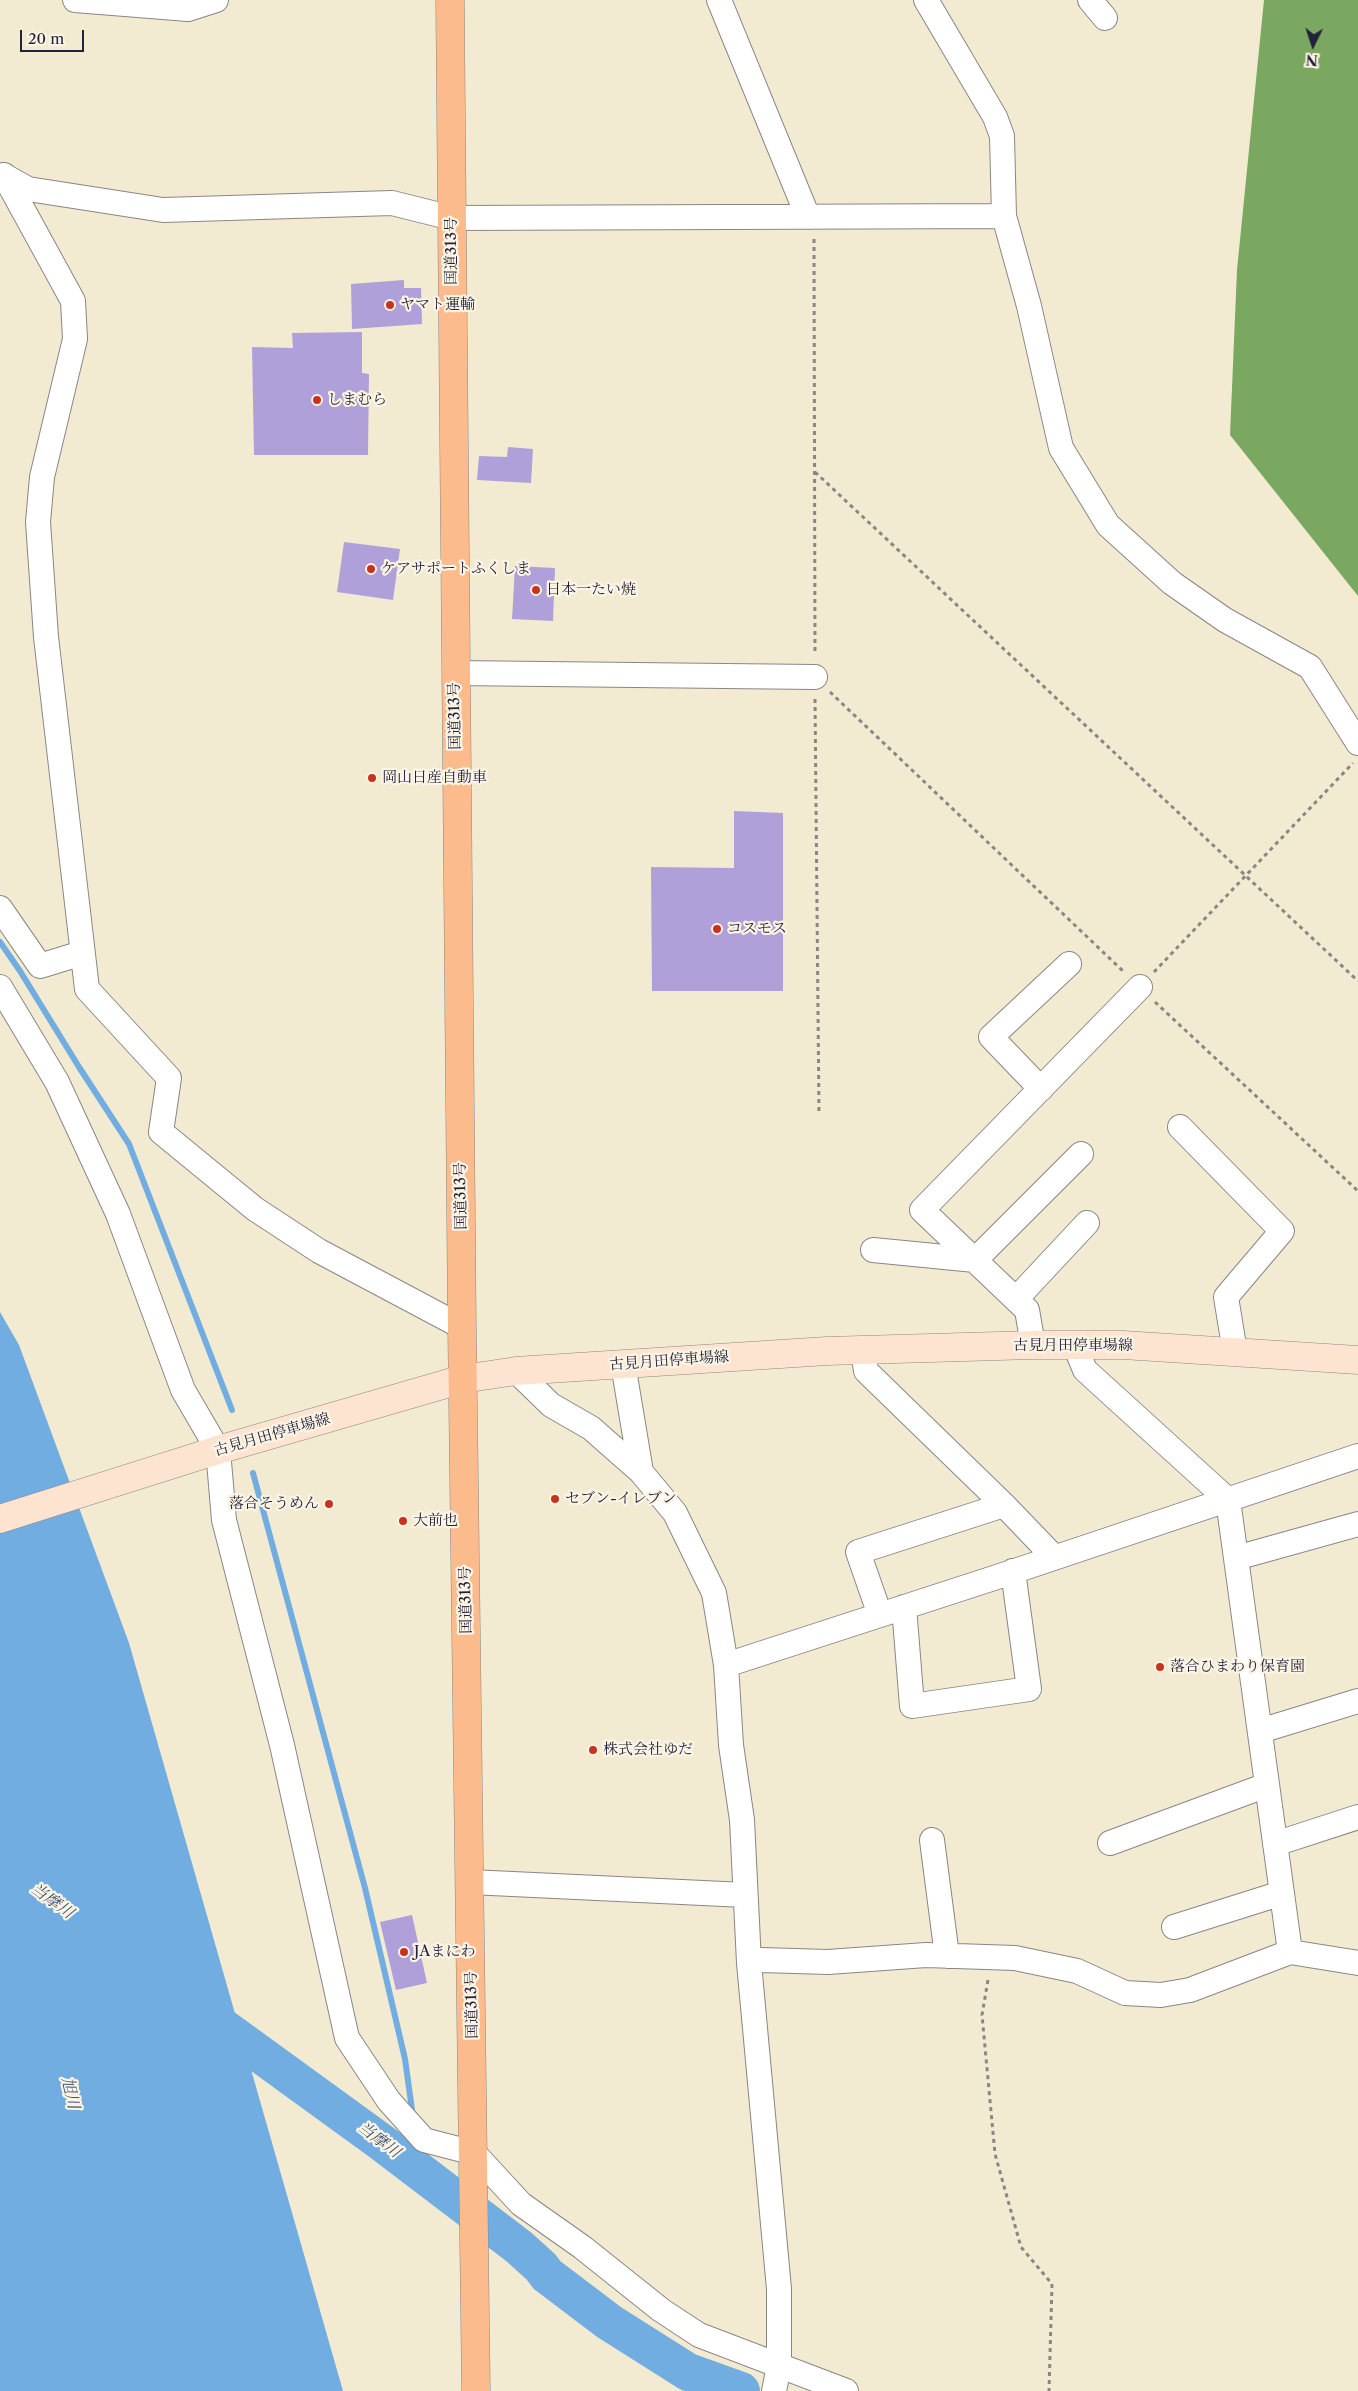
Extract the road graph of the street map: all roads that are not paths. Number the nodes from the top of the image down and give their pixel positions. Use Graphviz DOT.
graph roads {
  1 [pos="75,0"];
  2 [pos="216,0"];
  3 [pos="450,0"];
  4 [pos="719,0"];
  5 [pos="926,0"];
  6 [pos="1090,0"];
  7 [pos="1105,18"];
  8 [pos="2,174"];
  9 [pos="1004,216"];
  10 [pos="808,217"];
  11 [pos="452,218"];
  12 [pos="455,673"];
  13 [pos="815,677"];
  14 [pos="1358,743"];
  15 [pos="0,908"];
  16 [pos="82,953"];
  17 [pos="1069,964"];
  18 [pos="0,987"];
  19 [pos="1140,987"];
  20 [pos="1041,1089"];
  21 [pos="1180,1127"];
  22 [pos="1081,1154"];
  23 [pos="1087,1223"];
  24 [pos="873,1250"];
  25 [pos="975,1260"];
  26 [pos="1016,1299"];
  27 [pos="462,1327"];
  28 [pos="1033,1345"];
  29 [pos="1075,1346"];
  30 [pos="863,1350"];
  31 [pos="1234,1352"];
  32 [pos="1358,1360"];
  33 [pos="623,1364"];
  34 [pos="516,1371"];
  35 [pos="463,1379"];
  36 [pos="218,1450"];
  37 [pos="1358,1456"];
  38 [pos="641,1472"];
  39 [pos="1228,1500"];
  40 [pos="1004,1505"];
  41 [pos="0,1519"];
  42 [pos="1358,1524"];
  43 [pos="1054,1557"];
  44 [pos="1236,1558"];
  45 [pos="1013,1571"];
  46 [pos="904,1607"];
  47 [pos="880,1615"];
  48 [pos="726,1665"];
  49 [pos="1358,1701"];
  50 [pos="1260,1731"];
  51 [pos="1267,1785"];
  52 [pos="1358,1817"];
  53 [pos="932,1840"];
  54 [pos="1110,1843"];
  55 [pos="1275,1844"];
  56 [pos="470,1882"];
  57 [pos="1282,1893"];
  58 [pos="746,1895"];
  59 [pos="1174,1927"];
  60 [pos="1290,1952"];
  61 [pos="947,1956"];
  62 [pos="749,1963"];
  63 [pos="1358,1963"];
  64 [pos="474,2154"];
  65 [pos="779,2367"];
  66 [pos="476,2391"];
  67 [pos="774,2391"];
  68 [pos="846,2391"];
  1 -- 2 [label="street"];
  3 -- 11 [label="highway, 国道313号"];
  4 -- 10 [label="street"];
  5 -- 9 [label="street"];
  6 -- 7 [label="street"];
  8 -- 11 [label="street"];
  8 -- 16 [label="street"];
  9 -- 10 [label="street"];
  9 -- 14 [label="street"];
  10 -- 11 [label="street"];
  11 -- 12 [label="highway, 国道313号"];
  12 -- 13 [label="street"];
  12 -- 27 [label="highway, 国道313号"];
  15 -- 16 [label="street"];
  16 -- 27 [label="street"];
  17 -- 20 [label="street"];
  18 -- 36 [label="street"];
  19 -- 20 [label="street"];
  20 -- 25 [label="street"];
  21 -- 31 [label="street"];
  22 -- 25 [label="street"];
  23 -- 26 [label="street"];
  24 -- 25 [label="street"];
  25 -- 26 [label="street"];
  26 -- 28 [label="street"];
  27 -- 35 [label="highway, 国道313号"];
  28 -- 29 [label="main road, 古見月田停車場線"];
  28 -- 30 [label="main road, 古見月田停車場線"];
  29 -- 31 [label="main road, 古見月田停車場線"];
  29 -- 39 [label="street"];
  30 -- 33 [label="main road, 古見月田停車場線"];
  30 -- 40 [label="street"];
  31 -- 32 [label="main road, 古見月田停車場線"];
  33 -- 34 [label="main road, 古見月田停車場線"];
  33 -- 38 [label="street"];
  34 -- 35 [label="main road, 古見月田停車場線"];
  34 -- 38 [label="street"];
  35 -- 36 [label="main road, 古見月田停車場線"];
  35 -- 56 [label="highway, 国道313号"];
  36 -- 41 [label="main road, 古見月田停車場線"];
  36 -- 64 [label="street"];
  37 -- 39 [label="street"];
  38 -- 48 [label="street"];
  39 -- 43 [label="street"];
  39 -- 44 [label="street"];
  40 -- 43 [label="street"];
  40 -- 47 [label="street"];
  42 -- 44 [label="street"];
  43 -- 45 [label="street"];
  44 -- 50 [label="street"];
  45 -- 46 [label="street"];
  45 -- 46 [label="street"];
  46 -- 47 [label="street"];
  47 -- 48 [label="street"];
  48 -- 58 [label="street"];
  49 -- 50 [label="street"];
  50 -- 51 [label="street"];
  51 -- 54 [label="street"];
  51 -- 55 [label="street"];
  52 -- 55 [label="street"];
  53 -- 61 [label="street"];
  55 -- 57 [label="street"];
  56 -- 58 [label="street"];
  56 -- 64 [label="highway, 国道313号"];
  57 -- 59 [label="street"];
  57 -- 60 [label="street"];
  58 -- 62 [label="street"];
  60 -- 61 [label="street"];
  60 -- 63 [label="street"];
  61 -- 62 [label="street"];
  62 -- 65 [label="street"];
  64 -- 65 [label="street"];
  64 -- 66 [label="highway, 国道313号"];
  65 -- 67 [label="street"];
  65 -- 68 [label="street"];
}
